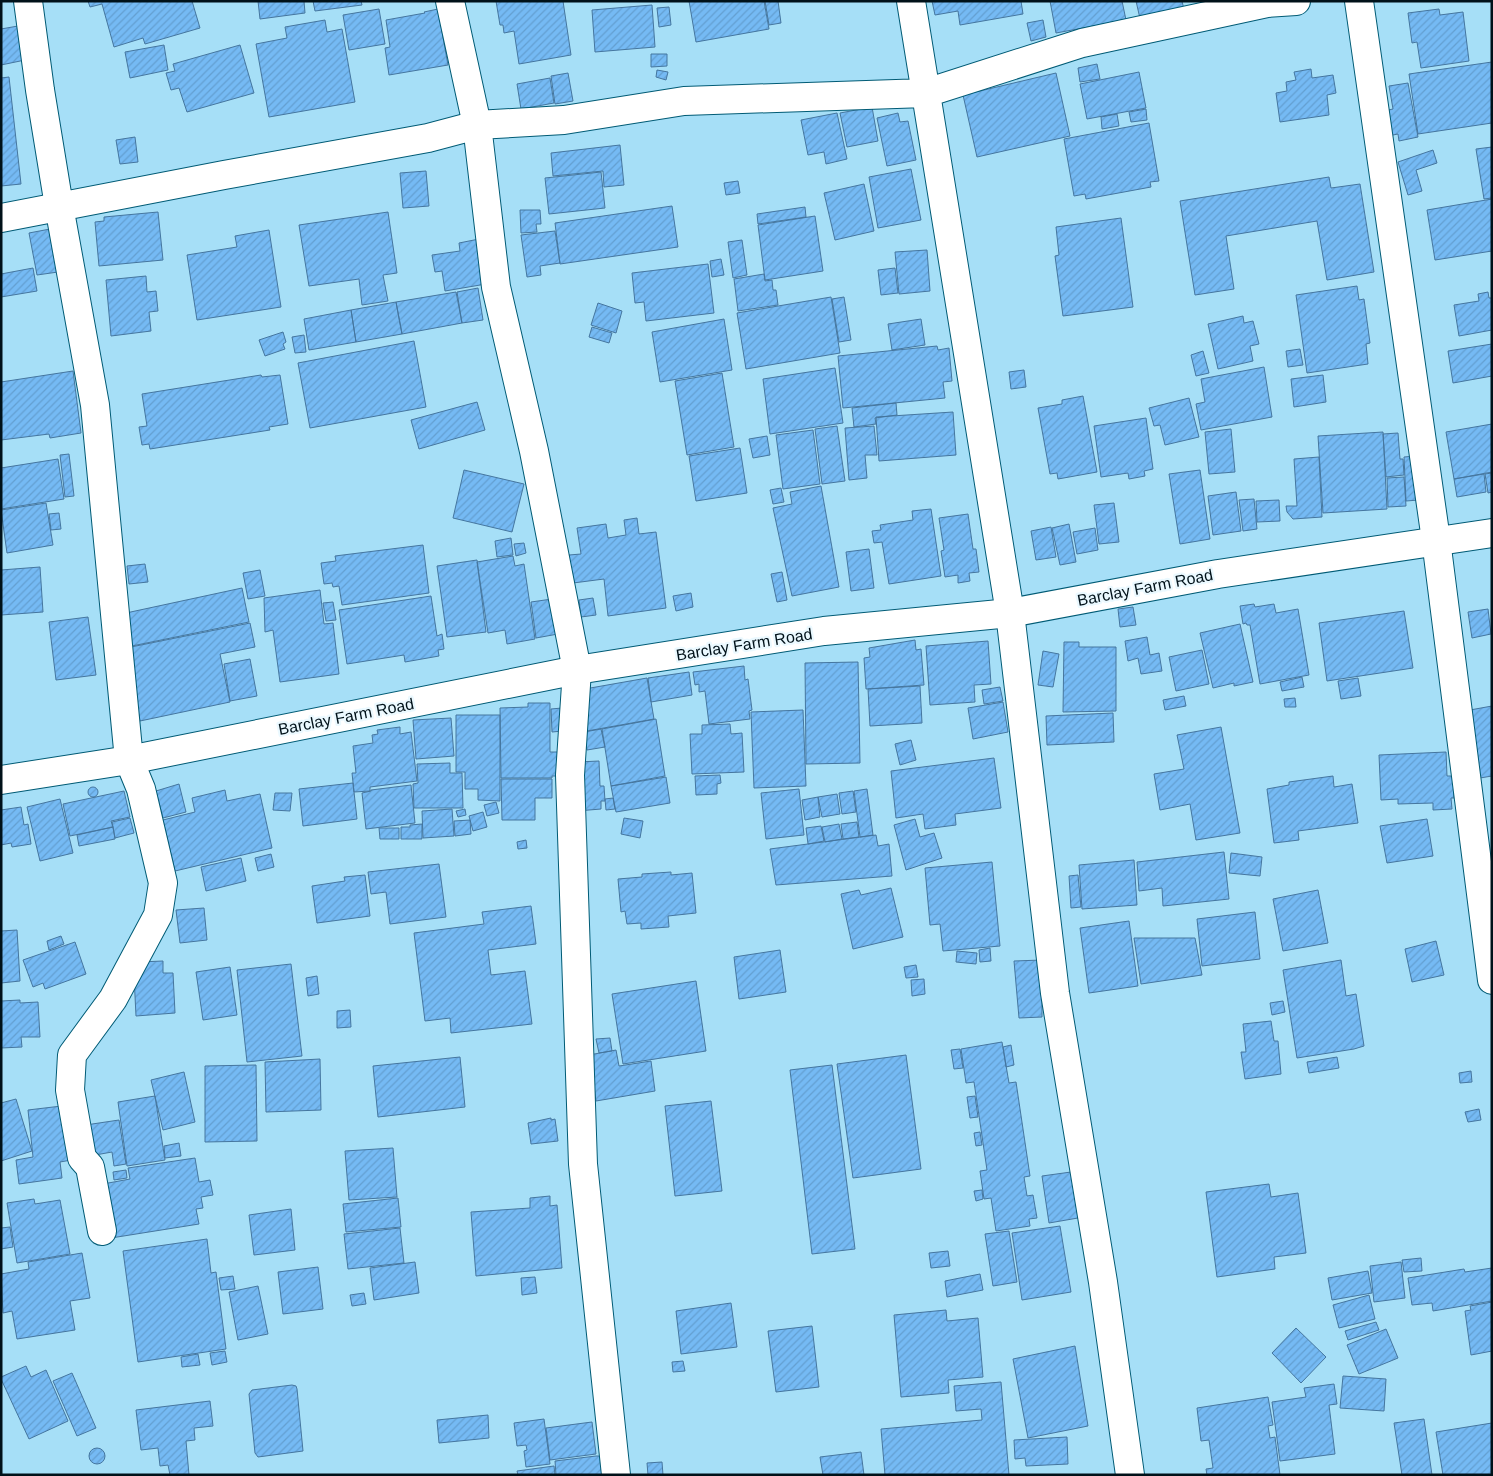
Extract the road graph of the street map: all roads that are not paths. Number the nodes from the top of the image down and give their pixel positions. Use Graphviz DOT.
graph roads {
  1 [pos="28,1"];
  2 [pos="450,1"];
  3 [pos="910,1"];
  4 [pos="1296,1"];
  5 [pos="1359,1"];
  6 [pos="926,93"];
  7 [pos="477,125"];
  8 [pos="59,206"];
  9 [pos="1,218"];
  10 [pos="1492,533"];
  11 [pos="1436,540"];
  12 [pos="1010,613"];
  13 [pos="576,670"];
  14 [pos="129,760"];
  15 [pos="1,780"];
  16 [pos="1492,980"];
  17 [pos="102,1231"];
  18 [pos="616,1475"];
  19 [pos="1130,1475"];
  1 -- 8 [label="street"];
  2 -- 7 [label="street"];
  3 -- 6 [label="street"];
  4 -- 6 [label="street"];
  5 -- 11 [label="street"];
  6 -- 7 [label="street"];
  6 -- 12 [label="street"];
  7 -- 8 [label="street"];
  7 -- 13 [label="street"];
  8 -- 9 [label="street"];
  8 -- 14 [label="street"];
  10 -- 11 [label="street, Barclay Farm Road"];
  11 -- 12 [label="street, Barclay Farm Road"];
  11 -- 16 [label="street"];
  12 -- 13 [label="street, Barclay Farm Road"];
  12 -- 19 [label="street"];
  13 -- 14 [label="street, Barclay Farm Road"];
  13 -- 18 [label="street"];
  14 -- 15 [label="street, Barclay Farm Road"];
  14 -- 17 [label="street"];
}
